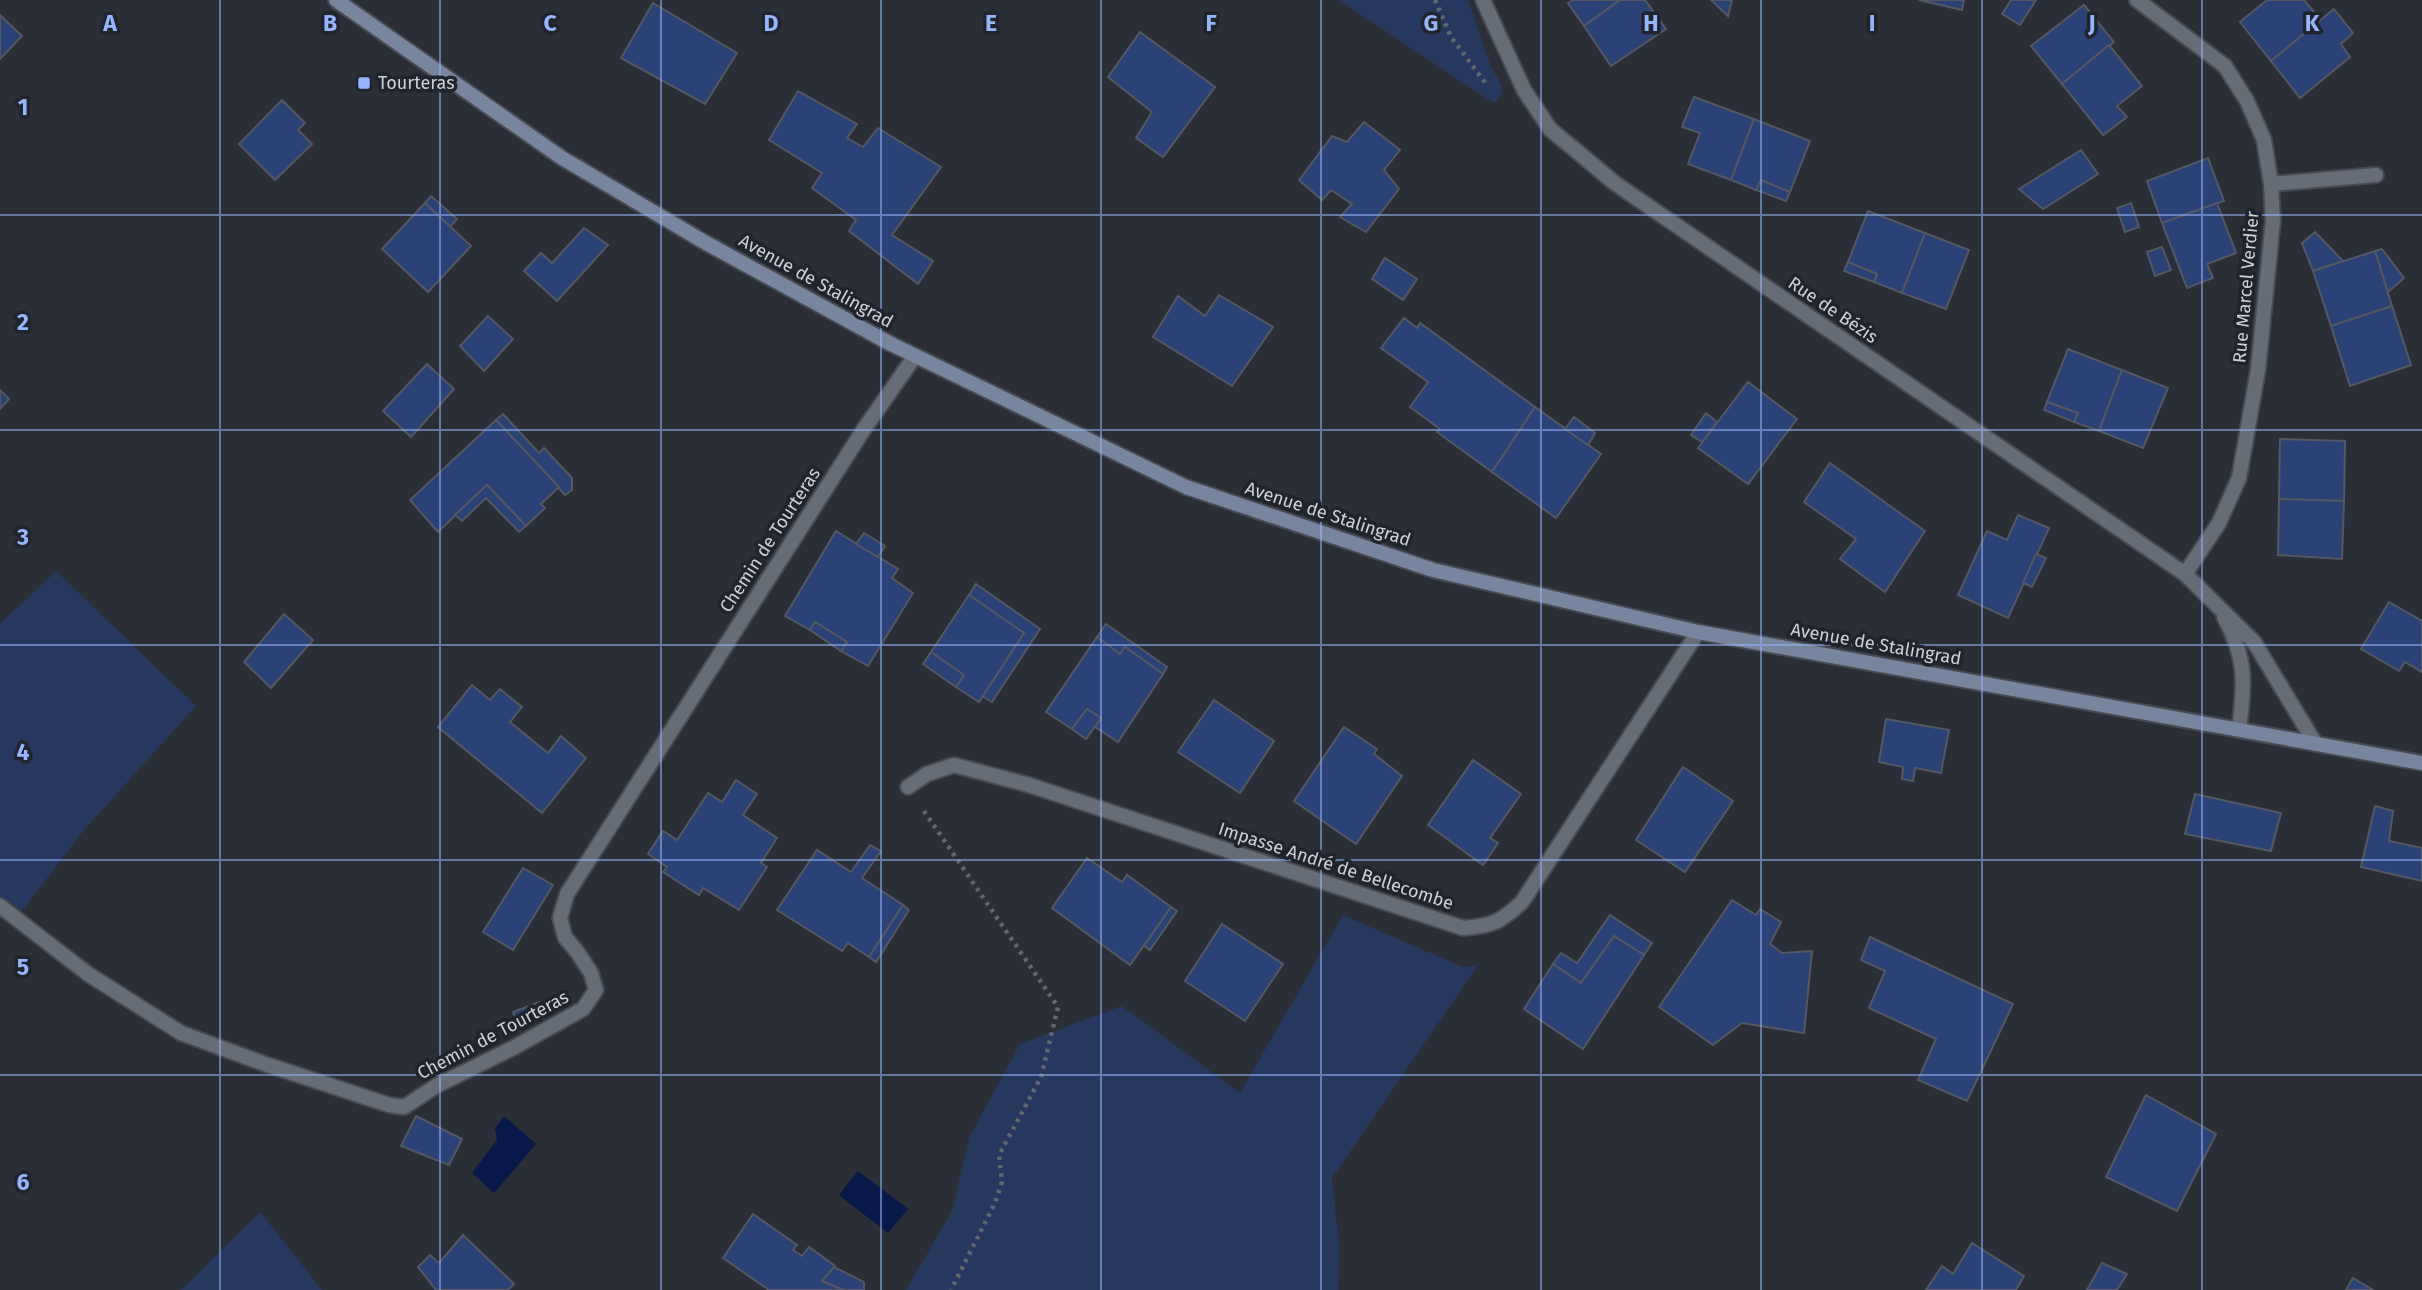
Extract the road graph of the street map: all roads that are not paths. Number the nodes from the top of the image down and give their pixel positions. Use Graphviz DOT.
graph roads {
  1 [pos="336,0"];
  2 [pos="1483,0"];
  3 [pos="2137,0"];
  4 [pos="2376,174"];
  5 [pos="2271,184"];
  6 [pos="915,356"];
  7 [pos="2185,574"];
  8 [pos="2216,604"];
  9 [pos="1698,632"];
  10 [pos="2239,729"];
  11 [pos="2315,743"];
  12 [pos="2422,763"];
  13 [pos="908,787"];
  14 [pos="0,906"];
  1 -- 6 [label="main road, Avenue de Stalingrad"];
  2 -- 7 [label="street, Rue de Bézis"];
  3 -- 5 [label="street, Rue Marcel Verdier"];
  4 -- 5 [label="street"];
  5 -- 7 [label="street, Rue Marcel Verdier"];
  6 -- 9 [label="main road, Avenue de Stalingrad"];
  6 -- 14 [label="street, Chemin de Tourteras"];
  7 -- 8 [label="street, Rue de Bézis"];
  8 -- 10 [label="street"];
  8 -- 11 [label="street, Rue de Bézis"];
  9 -- 10 [label="main road, Avenue de Stalingrad"];
  9 -- 13 [label="street, Impasse André de Bellecombe"];
  10 -- 11 [label="main road, Avenue de Stalingrad"];
  11 -- 12 [label="main road, Avenue de Stalingrad"];
}
